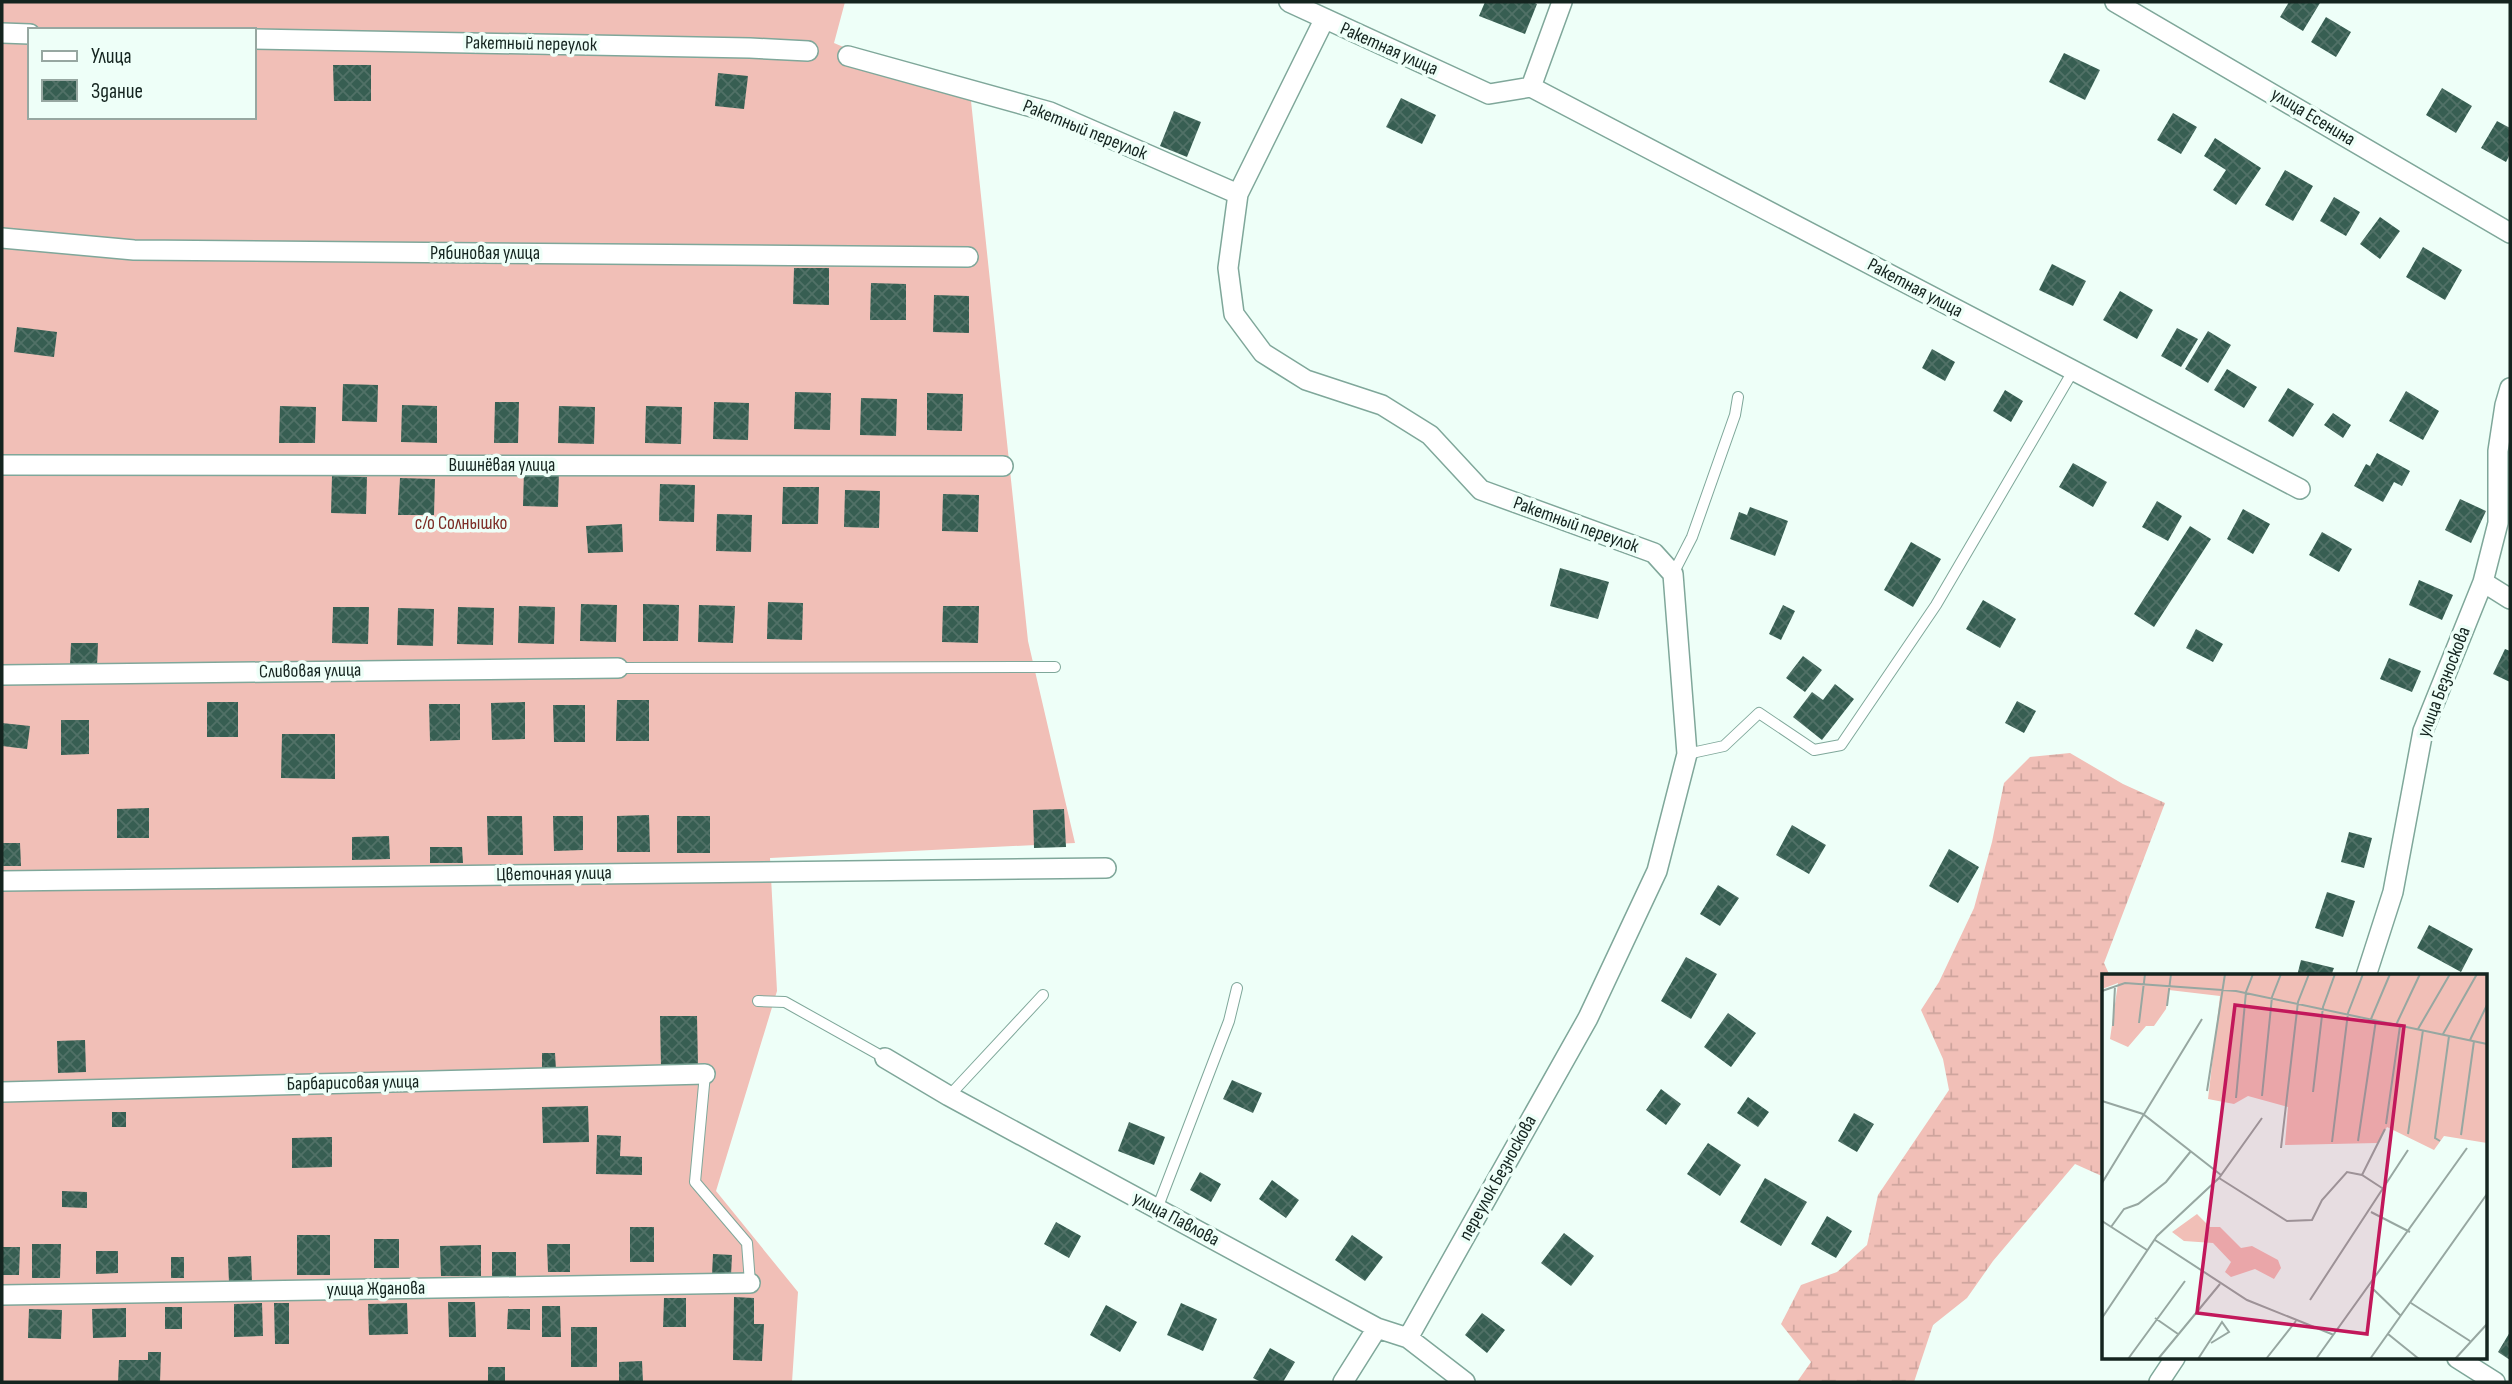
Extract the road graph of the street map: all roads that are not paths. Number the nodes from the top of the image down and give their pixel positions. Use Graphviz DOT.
graph roads {
  1 [pos="1289,2"];
  2 [pos="1562,2"];
  3 [pos="2115,2"];
  4 [pos="2142,8"];
  5 [pos="1324,20"];
  6 [pos="2,33"];
  7 [pos="28,34"];
  8 [pos="256,39"];
  9 [pos="808,51"];
  10 [pos="848,56"];
  11 [pos="1531,87"];
  12 [pos="1238,194"];
  13 [pos="2510,233"];
  14 [pos="2,238"];
  15 [pos="968,257"];
  16 [pos="2073,371"];
  17 [pos="2510,388"];
  18 [pos="1738,397"];
  19 [pos="2,465"];
  20 [pos="1003,466"];
  21 [pos="2300,489"];
  22 [pos="1673,574"];
  23 [pos="2483,582"];
  24 [pos="2510,598"];
  25 [pos="1055,667"];
  26 [pos="618,668"];
  27 [pos="2,675"];
  28 [pos="1687,754"];
  29 [pos="1106,868"];
  30 [pos="2,881"];
  31 [pos="2367,974"];
  32 [pos="1237,988"];
  33 [pos="1043,995"];
  34 [pos="758,1000"];
  35 [pos="884,1058"];
  36 [pos="705,1074"];
  37 [pos="2,1092"];
  38 [pos="949,1096"];
  39 [pos="1157,1209"];
  40 [pos="750,1283"];
  41 [pos="2,1295"];
  42 [pos="1377,1328"];
  43 [pos="1408,1338"];
  44 [pos="2174,1360"];
  45 [pos="2460,1360"];
  46 [pos="1343,1382"];
  47 [pos="1465,1382"];
  48 [pos="2159,1382"];
  49 [pos="2495,1382"];
  1 -- 5 [label="street, Ракетная улица"];
  2 -- 11 [label="street"];
  3 -- 4 [label="street, улица Есенина"];
  4 -- 13 [label="street, улица Есенина"];
  5 -- 11 [label="street, Ракетная улица"];
  5 -- 12 [label="street, Ракетный переулок"];
  6 -- 7 [label="street"];
  8 -- 9 [label="street, Ракетный переулок"];
  10 -- 12 [label="street, Ракетный переулок"];
  11 -- 16 [label="street, Ракетная улица"];
  12 -- 22 [label="street, Ракетный переулок"];
  14 -- 15 [label="street, Рябиновая улица"];
  16 -- 21 [label="street, Ракетная улица"];
  16 -- 28 [label="lane"];
  17 -- 23 [label="street, улица Безноскова"];
  18 -- 22 [label="lane"];
  19 -- 20 [label="street, Вишнёвая улица"];
  22 -- 28 [label="street"];
  23 -- 24 [label="street"];
  23 -- 31 [label="street, улица Безноскова"];
  25 -- 26 [label="lane"];
  26 -- 27 [label="street, Сливовая улица"];
  28 -- 43 [label="street, переулок Безноскова"];
  29 -- 30 [label="street, Цветочная улица"];
  32 -- 39 [label="lane"];
  33 -- 38 [label="lane"];
  34 -- 35 [label="lane"];
  35 -- 38 [label="street, улица Павлова"];
  36 -- 37 [label="street, Барбарисовая улица"];
  36 -- 40 [label="lane"];
  38 -- 39 [label="street, улица Павлова"];
  39 -- 42 [label="street, улица Павлова"];
  40 -- 41 [label="street, улица Жданова"];
  42 -- 43 [label="street, улица Павлова"];
  42 -- 46 [label="street"];
  43 -- 47 [label="street, улица Павлова"];
  44 -- 48 [label="street"];
  45 -- 49 [label="street"];
}
